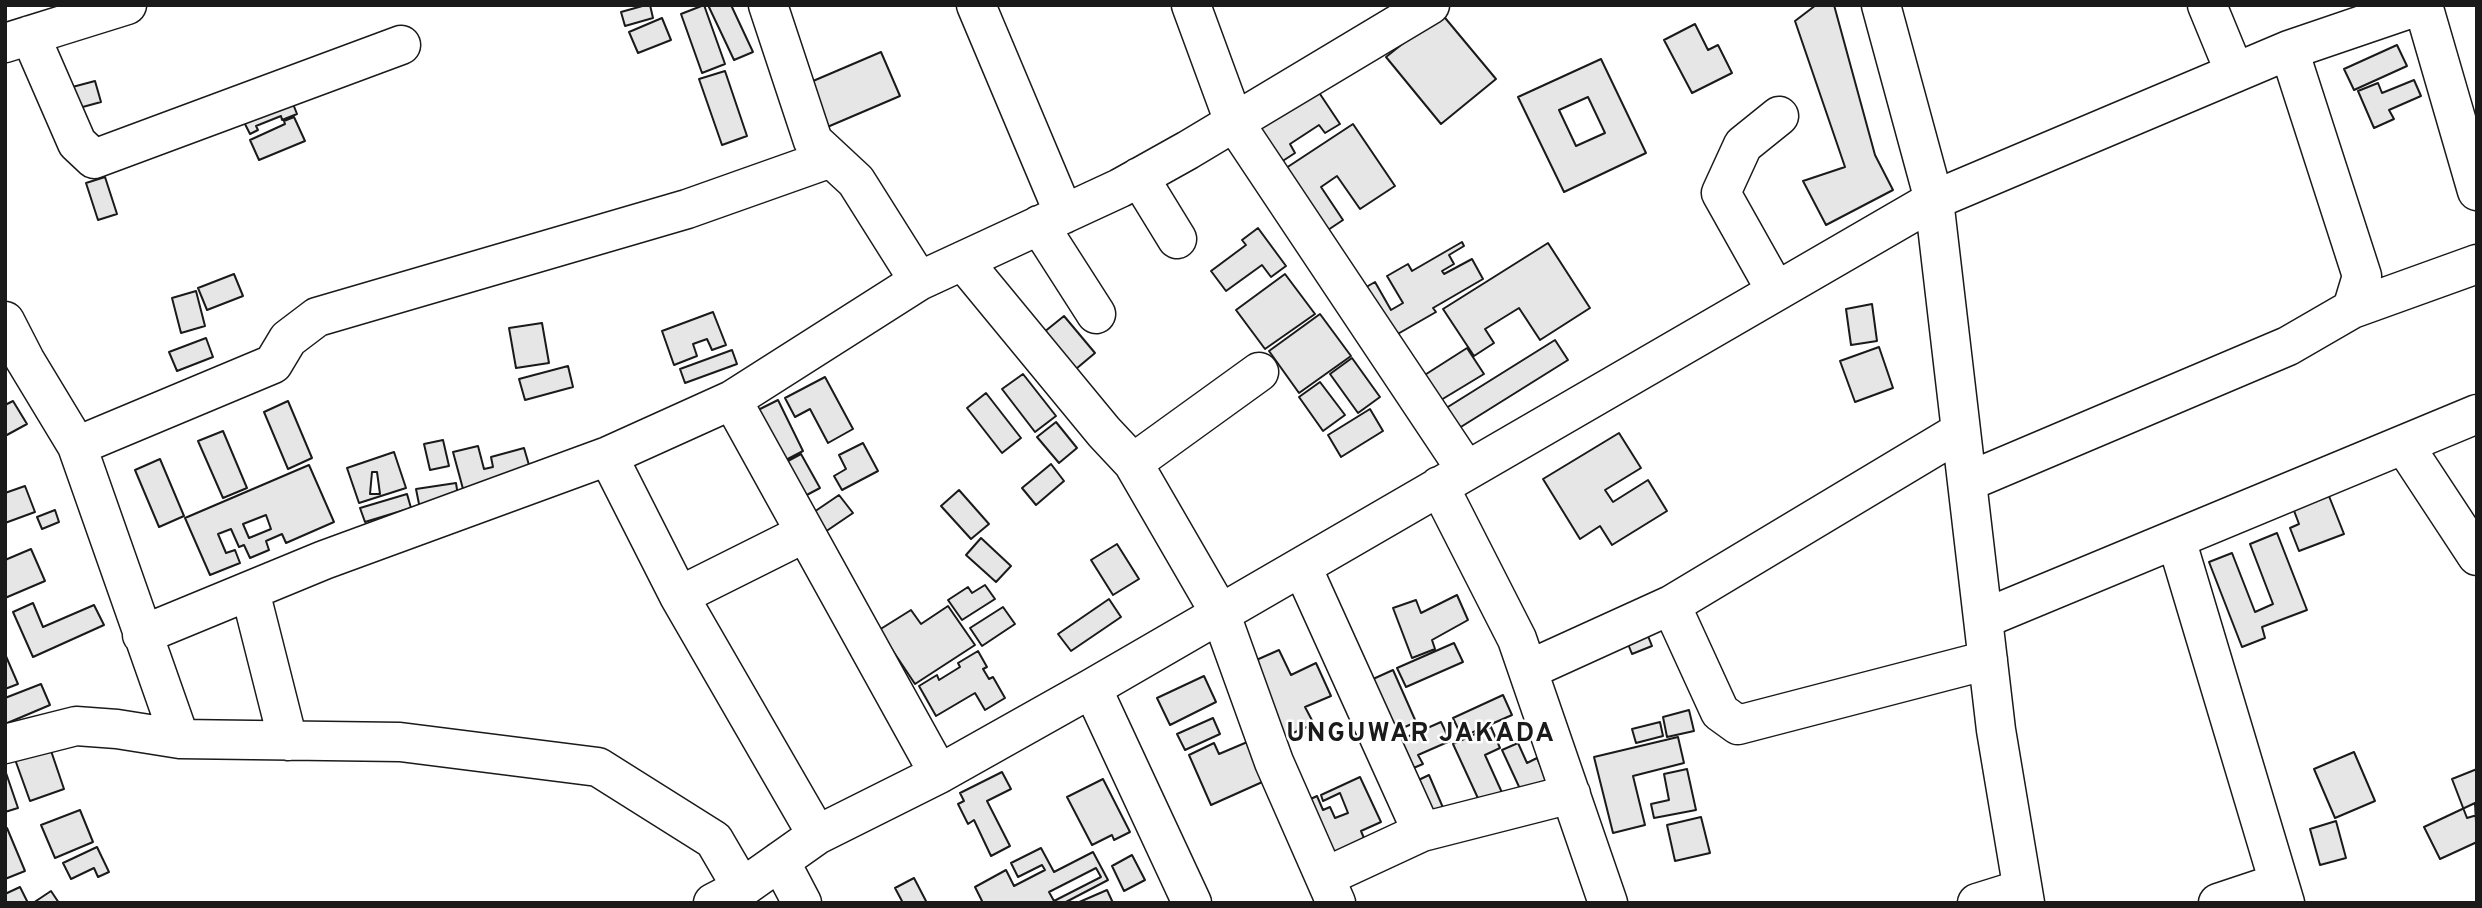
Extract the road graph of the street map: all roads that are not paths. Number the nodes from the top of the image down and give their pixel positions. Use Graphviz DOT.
graph roads {
  1 [pos="127,5"];
  2 [pos="768,5"];
  3 [pos="1191,5"];
  4 [pos="1430,5"];
  5 [pos="1881,5"];
  6 [pos="2207,5"];
  7 [pos="2422,5"];
  8 [pos="986,8"];
  9 [pos="17,39"];
  10 [pos="401,45"];
  11 [pos="2289,50"];
  12 [pos="2235,73"];
  13 [pos="1779,116"];
  14 [pos="1234,122"];
  15 [pos="831,158"];
  16 [pos="1139,177"];
  17 [pos="2477,191"];
  18 [pos="1934,200"];
  19 [pos="1052,219"];
  20 [pos="1177,239"];
  21 [pos="963,261"];
  22 [pos="2477,264"];
  23 [pos="919,281"];
  24 [pos="1776,291"];
  25 [pos="2352,309"];
  26 [pos="1096,314"];
  27 [pos="5,321"];
  28 [pos="1259,372"];
  29 [pos="732,400"];
  30 [pos="2477,414"];
  31 [pos="1961,431"];
  32 [pos="2404,444"];
  33 [pos="77,446"];
  34 [pos="608,456"];
  35 [pos="1133,463"];
  36 [pos="1453,478"];
  37 [pos="1967,482"];
  38 [pos="805,533"];
  39 [pos="2176,539"];
  40 [pos="2477,556"];
  41 [pos="1302,567"];
  42 [pos="250,591"];
  43 [pos="679,596"];
  44 [pos="1671,605"];
  45 [pos="1221,615"];
  46 [pos="1983,618"];
  47 [pos="142,635"];
  48 [pos="1988,660"];
  49 [pos="1528,670"];
  50 [pos="1092,688"];
  51 [pos="180,739"];
  52 [pos="288,741"];
  53 [pos="5,744"];
  54 [pos="939,774"];
  55 [pos="1571,794"];
  56 [pos="1422,832"];
  57 [pos="817,835"];
  58 [pos="780,861"];
  59 [pos="1330,890"];
  60 [pos="2281,893"];
  61 [pos="728,895"];
  62 [pos="2024,896"];
  63 [pos="802,903"];
  64 [pos="1192,903"];
  65 [pos="1608,903"];
  66 [pos="1976,903"];
  67 [pos="2218,903"];
  1 -- 9 [label="street"];
  2 -- 15 [label="street"];
  3 -- 14 [label="street"];
  4 -- 14 [label="street"];
  5 -- 18 [label="street"];
  6 -- 12 [label="street"];
  7 -- 11 [label="street"];
  7 -- 17 [label="street"];
  8 -- 19 [label="street"];
  9 -- 10 [label="street"];
  11 -- 12 [label="street"];
  11 -- 25 [label="street"];
  12 -- 18 [label="street"];
  13 -- 24 [label="street"];
  14 -- 16 [label="street"];
  14 -- 36 [label="street"];
  15 -- 23 [label="street"];
  15 -- 33 [label="street"];
  16 -- 19 [label="street"];
  16 -- 20 [label="street"];
  18 -- 24 [label="street"];
  18 -- 31 [label="street"];
  19 -- 21 [label="street"];
  19 -- 26 [label="street"];
  21 -- 23 [label="street"];
  21 -- 35 [label="street"];
  22 -- 25 [label="street"];
  23 -- 29 [label="street"];
  24 -- 36 [label="street"];
  25 -- 37 [label="street"];
  27 -- 33 [label="street"];
  28 -- 35 [label="street"];
  29 -- 34 [label="street"];
  29 -- 38 [label="street"];
  30 -- 32 [label="street"];
  31 -- 37 [label="street"];
  31 -- 44 [label="street"];
  32 -- 39 [label="street"];
  32 -- 40 [label="street"];
  33 -- 47 [label="street"];
  34 -- 42 [label="street"];
  34 -- 43 [label="street"];
  35 -- 45 [label="street"];
  36 -- 41 [label="street"];
  36 -- 49 [label="street"];
  37 -- 46 [label="street"];
  38 -- 43 [label="street"];
  38 -- 54 [label="street"];
  39 -- 46 [label="street"];
  39 -- 60 [label="street"];
  41 -- 45 [label="street"];
  41 -- 56 [label="street"];
  42 -- 47 [label="street"];
  42 -- 52 [label="street"];
  43 -- 57 [label="street"];
  44 -- 48 [label="street"];
  44 -- 49 [label="street"];
  45 -- 50 [label="street"];
  45 -- 59 [label="street"];
  46 -- 48 [label="street"];
  47 -- 51 [label="street"];
  48 -- 62 [label="street"];
  49 -- 55 [label="street"];
  50 -- 54 [label="street"];
  50 -- 64 [label="street"];
  51 -- 52 [label="street"];
  51 -- 53 [label="street"];
  52 -- 61 [label="street"];
  54 -- 57 [label="street"];
  55 -- 56 [label="street"];
  55 -- 65 [label="street"];
  56 -- 59 [label="street"];
  57 -- 58 [label="street"];
  58 -- 61 [label="street"];
  58 -- 63 [label="street"];
  60 -- 67 [label="street"];
  62 -- 66 [label="street"];
}
